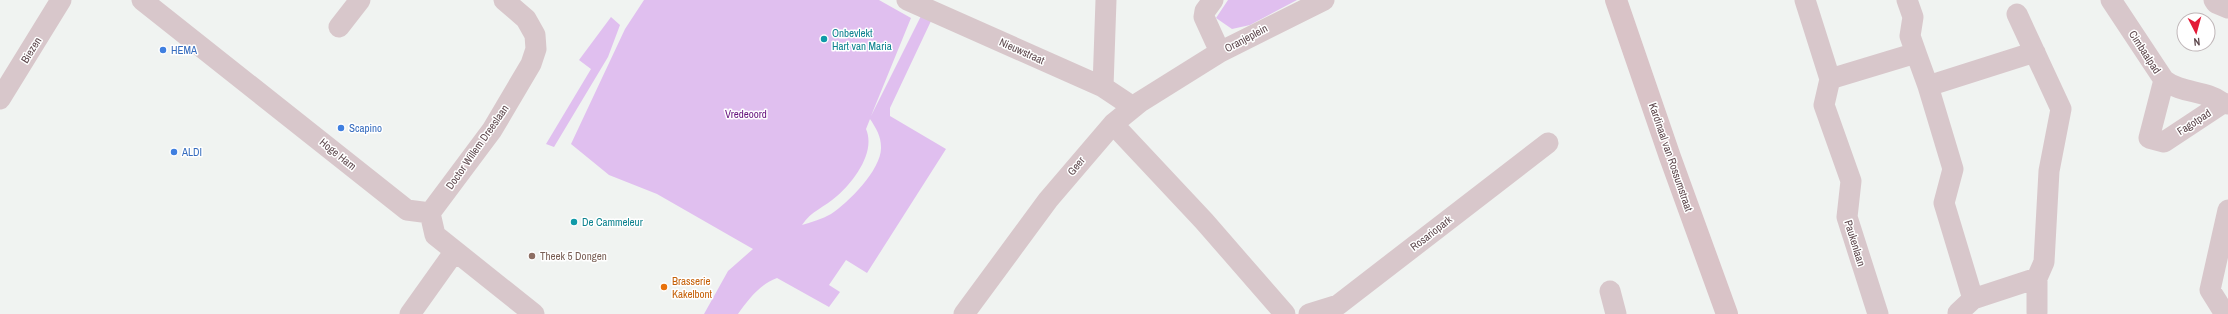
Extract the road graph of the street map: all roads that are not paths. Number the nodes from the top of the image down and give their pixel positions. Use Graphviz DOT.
graph roads {
  1 [pos="61,0"];
  2 [pos="142,0"];
  3 [pos="360,0"];
  4 [pos="504,0"];
  5 [pos="907,0"];
  6 [pos="1106,0"];
  7 [pos="1213,0"];
  8 [pos="1324,0"];
  9 [pos="1616,0"];
  10 [pos="1805,0"];
  11 [pos="1907,0"];
  12 [pos="2111,0"];
  13 [pos="2214,0"];
  14 [pos="2228,8"];
  15 [pos="2017,14"];
  16 [pos="339,27"];
  17 [pos="1220,52"];
  18 [pos="2035,52"];
  19 [pos="1916,53"];
  20 [pos="1830,79"];
  21 [pos="2164,80"];
  22 [pos="1928,86"];
  23 [pos="1103,87"];
  24 [pos="0,100"];
  25 [pos="2226,103"];
  26 [pos="1133,107"];
  27 [pos="1113,124"];
  28 [pos="2164,142"];
  29 [pos="1548,143"];
  30 [pos="2228,210"];
  31 [pos="430,213"];
  32 [pos="2224,250"];
  33 [pos="455,251"];
  34 [pos="2037,278"];
  35 [pos="1610,291"];
  36 [pos="1973,299"];
  37 [pos="526,312"];
  38 [pos="2037,312"];
  39 [pos="410,314"];
  40 [pos="964,314"];
  41 [pos="1284,314"];
  42 [pos="1309,314"];
  43 [pos="1616,314"];
  44 [pos="1727,314"];
  45 [pos="1878,314"];
  46 [pos="1957,314"];
  47 [pos="2225,314"];
  1 -- 24 [label="street, Biezen"];
  2 -- 31 [label="street, Hoge Ham"];
  3 -- 16 [label="street"];
  4 -- 31 [label="street, Doctor Willem Dreeslaan"];
  5 -- 23 [label="street, Nieuwstraat"];
  6 -- 23 [label="street"];
  7 -- 17 [label="street, Oranjeplein"];
  8 -- 17 [label="street, Oranjeplein"];
  9 -- 44 [label="street, Kardinaal van Rossumstraat"];
  10 -- 20 [label="street"];
  11 -- 19 [label="street"];
  12 -- 21 [label="street, Cimbaalpad"];
  13 -- 14 [label="street"];
  15 -- 18 [label="street"];
  17 -- 26 [label="street, Geer"];
  18 -- 22 [label="street"];
  18 -- 34 [label="street"];
  19 -- 20 [label="street"];
  19 -- 22 [label="street"];
  20 -- 45 [label="street, Paukenlaan"];
  21 -- 25 [label="street, Fagotpad"];
  21 -- 28 [label="street, Cimbaalpad"];
  22 -- 36 [label="street"];
  23 -- 26 [label="street, Nieuwstraat"];
  25 -- 28 [label="street, Fagotpad"];
  26 -- 27 [label="street, Geer"];
  27 -- 40 [label="street, Geer"];
  27 -- 41 [label="street"];
  29 -- 42 [label="street, Rosariopark"];
  30 -- 32 [label="street"];
  31 -- 33 [label="street"];
  32 -- 47 [label="street"];
  33 -- 37 [label="street"];
  33 -- 39 [label="street"];
  34 -- 36 [label="street"];
  34 -- 38 [label="street"];
  35 -- 43 [label="street"];
  36 -- 46 [label="street"];
}
